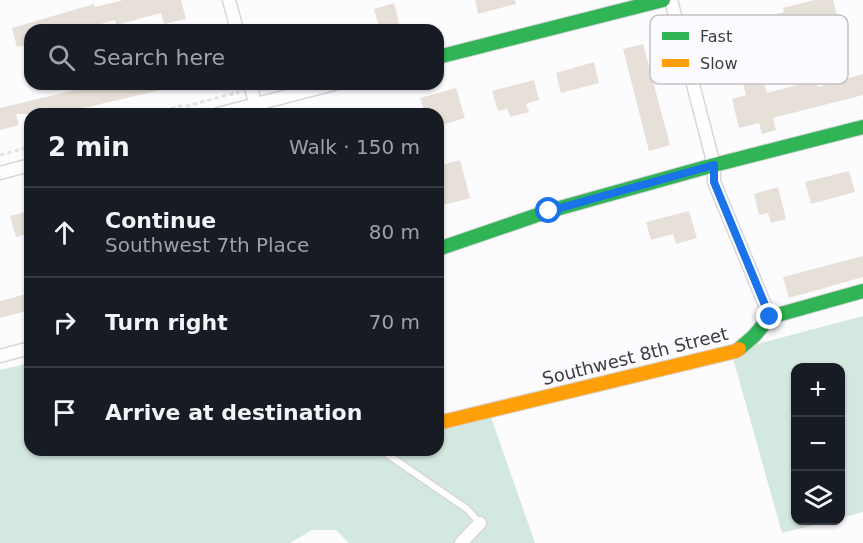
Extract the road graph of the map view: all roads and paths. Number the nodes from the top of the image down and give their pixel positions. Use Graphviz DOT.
graph roads {
  1 [pos="229,0"];
  2 [pos="663,0"];
  3 [pos="671,0"];
  4 [pos="675,15"];
  5 [pos="235,24"];
  6 [pos="444,55"];
  7 [pos="693,84"];
  8 [pos="239,90"];
  9 [pos="247,90"];
  10 [pos="316,90"];
  11 [pos="173,108"];
  12 [pos="256,108"];
  13 [pos="260,108"];
  14 [pos="863,128"];
  15 [pos="24,149"];
  16 [pos="0,155"];
  17 [pos="714,165"];
  18 [pos="24,167"];
  19 [pos="0,173"];
  20 [pos="444,247"];
  21 [pos="863,291"];
  22 [pos="770,317"];
  23 [pos="24,350"];
  24 [pos="0,356"];
  25 [pos="444,422"];
  26 [pos="390,456"];
  27 [pos="480,523"];
  28 [pos="461,543"];
  1 -- 5 [label="street"];
  2 -- 6 [label="street"];
  3 -- 4 [label="street"];
  7 -- 17 [label="street"];
  8 -- 11 [label="path"];
  9 -- 12 [label="street"];
  10 -- 13 [label="street"];
  14 -- 17 [label="street"];
  15 -- 16 [label="path"];
  17 -- 20 [label="street"];
  17 -- 22 [label="street"];
  18 -- 19 [label="street"];
  21 -- 22 [label="street"];
  22 -- 25 [label="street, Southwest 8th Street"];
  23 -- 24 [label="street"];
  26 -- 27 [label="lane"];
  27 -- 28 [label="street"];
}
